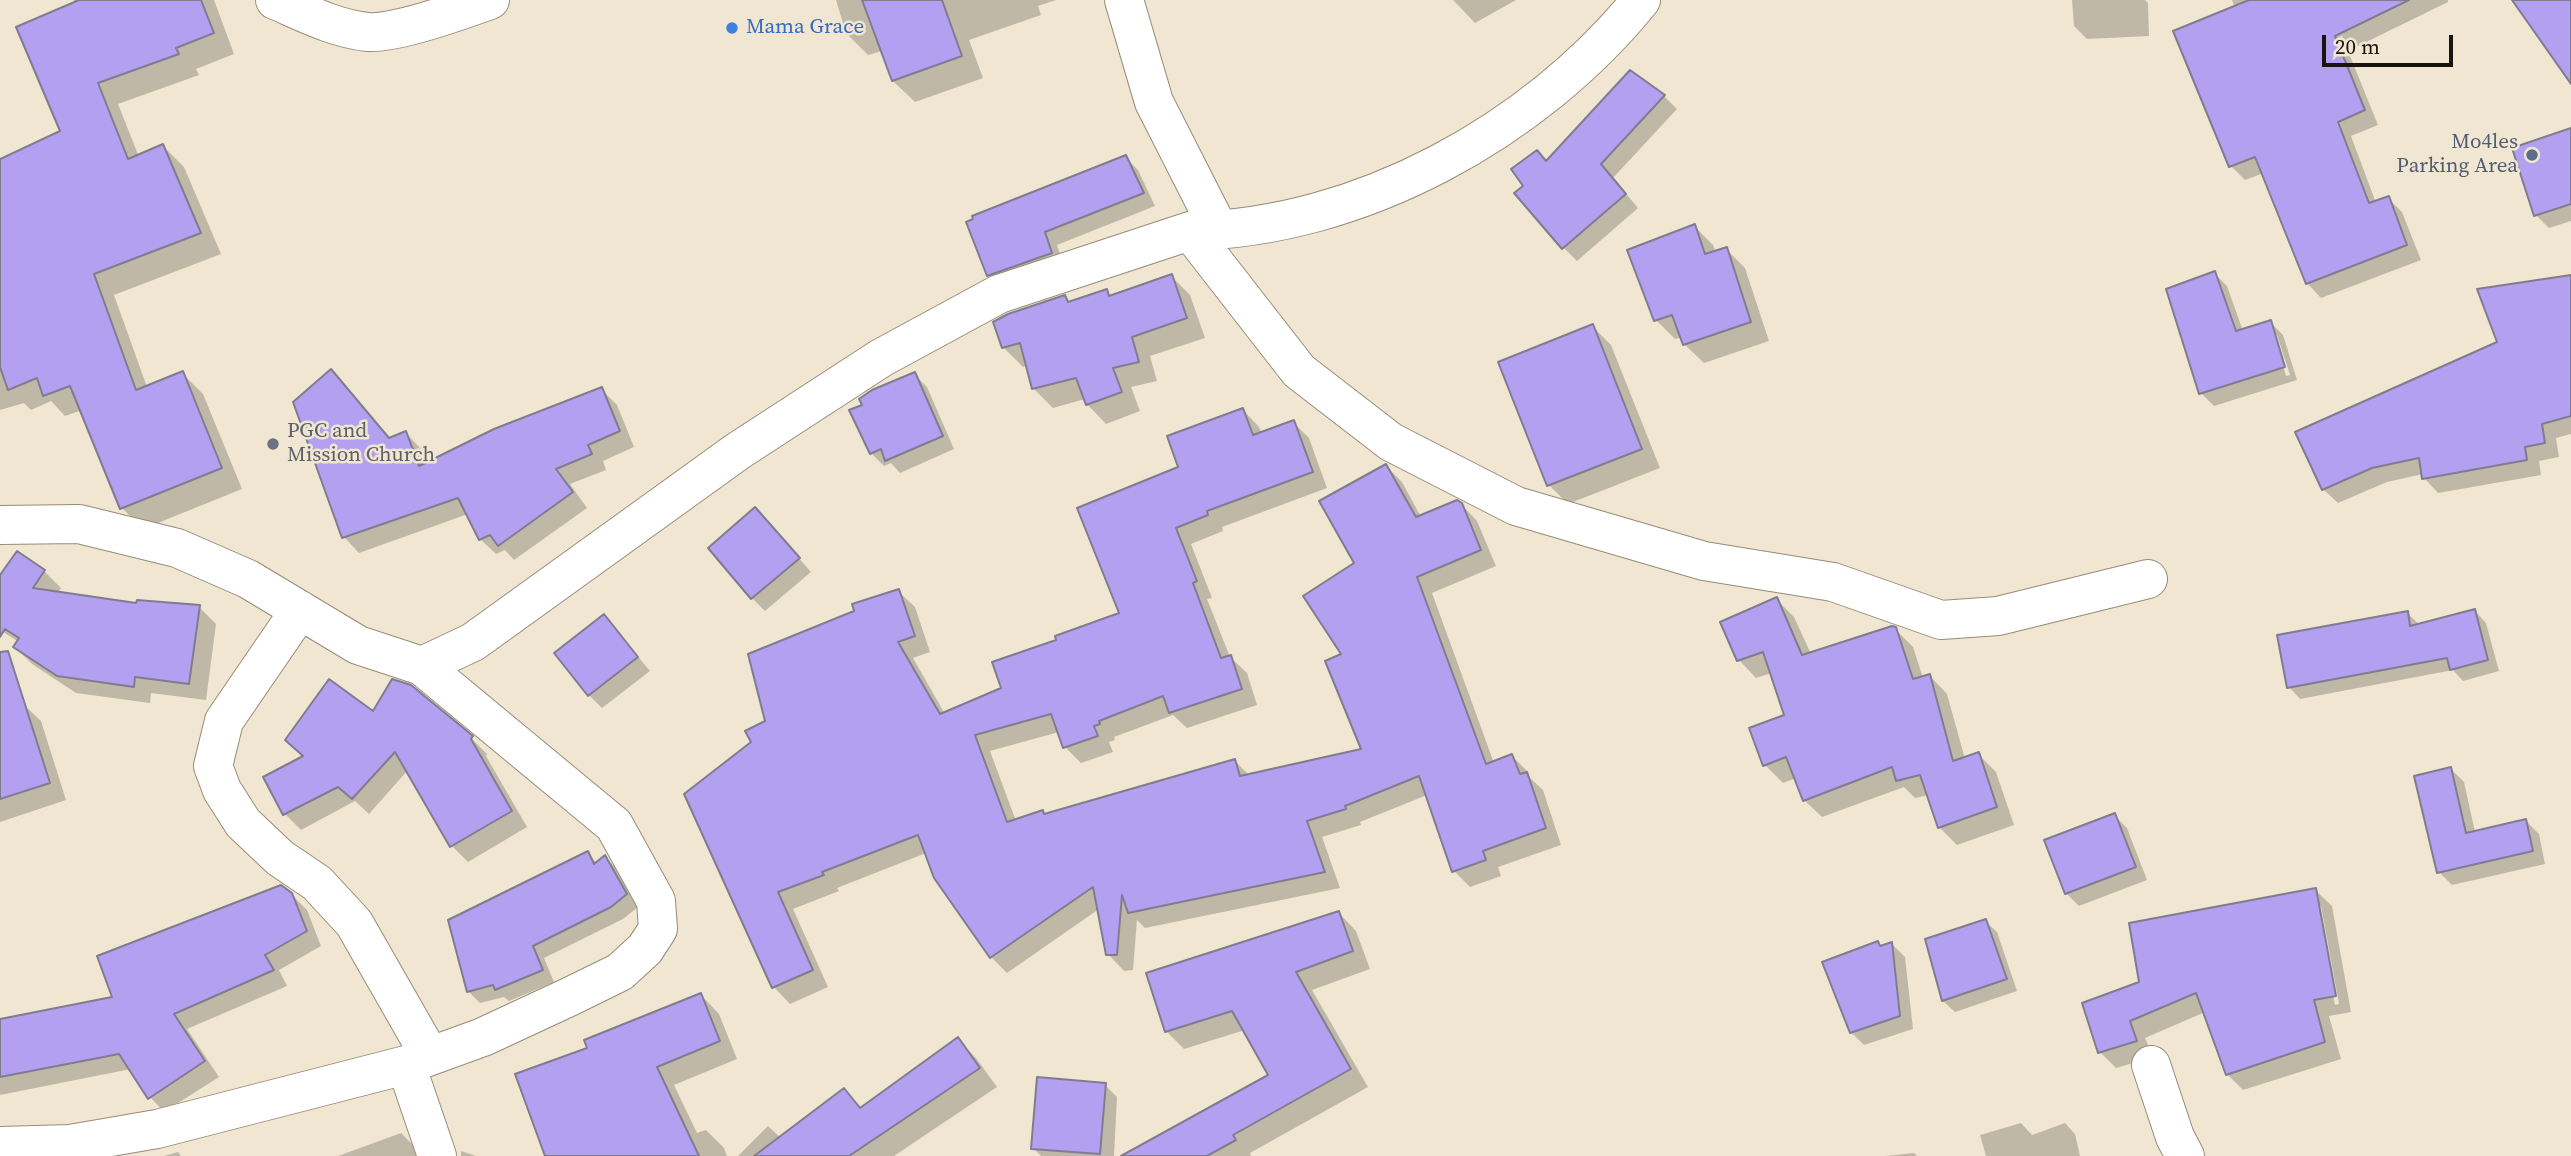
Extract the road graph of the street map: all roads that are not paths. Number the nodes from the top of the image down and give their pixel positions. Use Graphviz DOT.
graph roads {
  1 [pos="275,0"];
  2 [pos="490,0"];
  3 [pos="1124,0"];
  4 [pos="1641,0"];
  5 [pos="1204,230"];
  6 [pos="0,525"];
  7 [pos="2148,579"];
  8 [pos="300,610"];
  9 [pos="422,666"];
  10 [pos="418,1060"];
  11 [pos="2151,1065"];
  12 [pos="0,1146"];
  13 [pos="437,1156"];
  14 [pos="2185,1156"];
  1 -- 2 [label="street"];
  3 -- 5 [label="street"];
  4 -- 5 [label="street"];
  5 -- 7 [label="street"];
  5 -- 9 [label="street"];
  6 -- 8 [label="street"];
  8 -- 9 [label="street"];
  8 -- 10 [label="street"];
  9 -- 10 [label="street"];
  10 -- 12 [label="street"];
  10 -- 13 [label="street"];
  11 -- 14 [label="street"];
}
